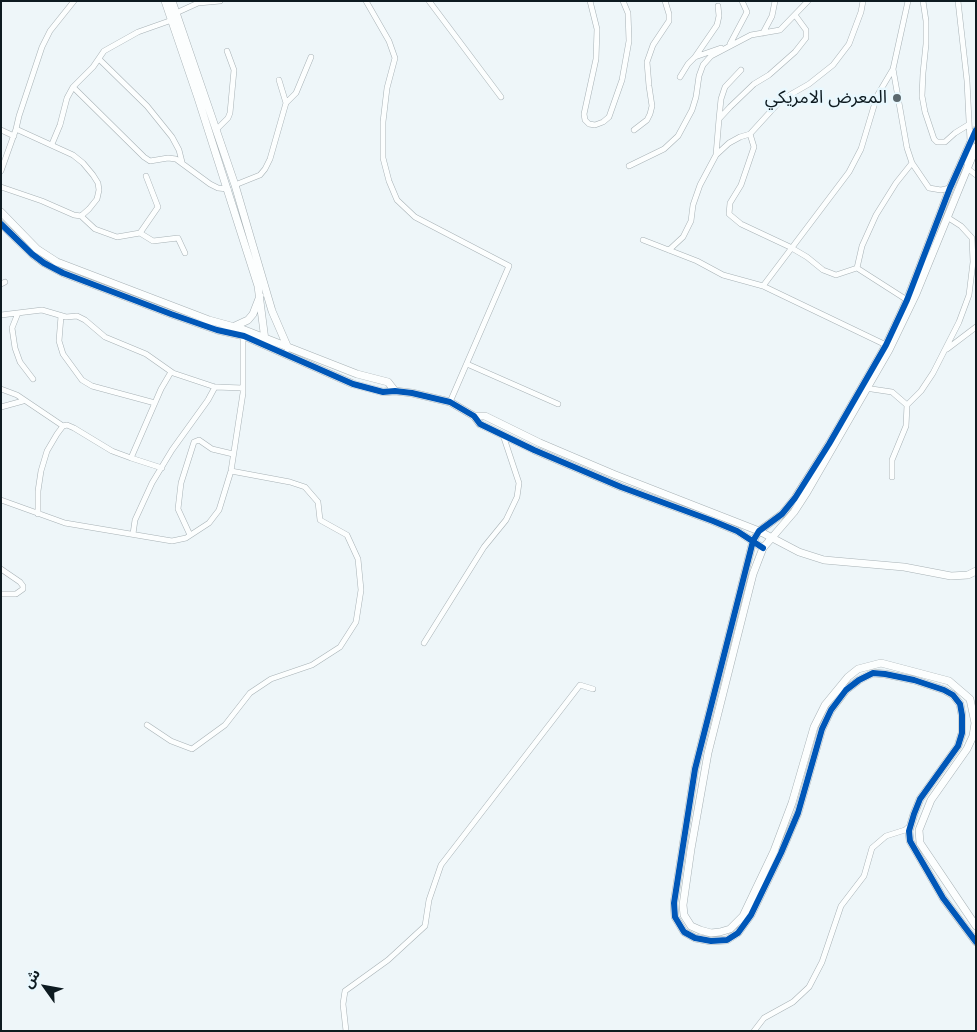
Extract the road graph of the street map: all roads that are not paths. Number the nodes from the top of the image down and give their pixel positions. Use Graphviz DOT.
graph roads {
  1 [pos="74,1"];
  2 [pos="165,1"];
  3 [pos="172,1"];
  4 [pos="220,1"];
  5 [pos="366,1"];
  6 [pos="429,1"];
  7 [pos="590,1"];
  8 [pos="623,1"];
  9 [pos="666,1"];
  10 [pos="742,1"];
  11 [pos="775,1"];
  12 [pos="808,1"];
  13 [pos="863,1"];
  14 [pos="908,1"];
  15 [pos="924,1"];
  16 [pos="958,1"];
  17 [pos="718,6"];
  18 [pos="174,16"];
  19 [pos="794,16"];
  20 [pos="763,33"];
  21 [pos="730,45"];
  22 [pos="227,51"];
  23 [pos="311,57"];
  24 [pos="695,57"];
  25 [pos="99,59"];
  26 [pos="893,69"];
  27 [pos="741,70"];
  28 [pos="680,77"];
  29 [pos="279,80"];
  30 [pos="73,87"];
  31 [pos="500,98"];
  32 [pos="286,103"];
  33 [pos="719,120"];
  34 [pos="968,125"];
  35 [pos="16,129"];
  36 [pos="1,130"];
  37 [pos="216,130"];
  38 [pos="634,130"];
  39 [pos="976,130"];
  40 [pos="750,134"];
  41 [pos="14,136"];
  42 [pos="52,144"];
  43 [pos="973,144"];
  44 [pos="716,155"];
  45 [pos="182,162"];
  46 [pos="912,163"];
  47 [pos="629,166"];
  48 [pos="967,168"];
  49 [pos="1,171"];
  50 [pos="976,175"];
  51 [pos="146,176"];
  52 [pos="235,185"];
  53 [pos="1,187"];
  54 [pos="950,188"];
  55 [pos="228,189"];
  56 [pos="1,212"];
  57 [pos="81,216"];
  58 [pos="947,217"];
  59 [pos="1,224"];
  60 [pos="140,233"];
  61 [pos="643,240"];
  62 [pos="790,248"];
  63 [pos="669,250"];
  64 [pos="185,253"];
  65 [pos="857,268"];
  66 [pos="763,286"];
  67 [pos="260,296"];
  68 [pos="906,300"];
  69 [pos="18,313"];
  70 [pos="1,315"];
  71 [pos="61,316"];
  72 [pos="233,326"];
  73 [pos="976,327"];
  74 [pos="243,332"];
  75 [pos="265,342"];
  76 [pos="886,346"];
  77 [pos="288,347"];
  78 [pos="944,351"];
  79 [pos="290,356"];
  80 [pos="467,364"];
  81 [pos="171,372"];
  82 [pos="33,379"];
  83 [pos="215,387"];
  84 [pos="243,388"];
  85 [pos="865,388"];
  86 [pos="1,389"];
  87 [pos="395,391"];
  88 [pos="23,401"];
  89 [pos="450,402"];
  90 [pos="155,403"];
  91 [pos="558,404"];
  92 [pos="907,405"];
  93 [pos="1,407"];
  94 [pos="474,416"];
  95 [pos="63,426"];
  96 [pos="503,435"];
  97 [pos="233,454"];
  98 [pos="131,458"];
  99 [pos="162,468"];
  100 [pos="231,471"];
  101 [pos="892,477"];
  102 [pos="1,500"];
  103 [pos="38,514"];
  104 [pos="759,531"];
  105 [pos="133,534"];
  106 [pos="190,535"];
  107 [pos="771,537"];
  108 [pos="753,542"];
  109 [pos="763,548"];
  110 [pos="1,569"];
  111 [pos="976,571"];
  112 [pos="1,594"];
  113 [pos="424,643"];
  114 [pos="593,688"];
  115 [pos="147,725"];
  116 [pos="910,826"];
  117 [pos="976,926"];
  118 [pos="976,942"];
  119 [pos="346,1031"];
  120 [pos="754,1031"];
  1 -- 35 [label="street"];
  2 -- 18 [label="street"];
  3 -- 18 [label="street"];
  4 -- 18 [label="street"];
  5 -- 80 [label="street"];
  6 -- 31 [label="street"];
  7 -- 8 [label="street"];
  9 -- 38 [label="street"];
  10 -- 21 [label="street"];
  11 -- 20 [label="street"];
  12 -- 19 [label="street"];
  13 -- 40 [label="street"];
  14 -- 26 [label="street"];
  15 -- 34 [label="street"];
  16 -- 34 [label="street"];
  17 -- 24 [label="street"];
  18 -- 25 [label="street"];
  18 -- 37 [label="street"];
  18 -- 55 [label="street"];
  19 -- 20 [label="street"];
  19 -- 33 [label="street"];
  20 -- 21 [label="street"];
  21 -- 24 [label="street"];
  21 -- 47 [label="street"];
  22 -- 37 [label="street"];
  23 -- 32 [label="street"];
  24 -- 28 [label="street"];
  25 -- 30 [label="street"];
  25 -- 45 [label="street"];
  26 -- 46 [label="street"];
  26 -- 62 [label="street"];
  27 -- 33 [label="street"];
  29 -- 32 [label="street"];
  30 -- 42 [label="street"];
  30 -- 45 [label="street"];
  32 -- 52 [label="street"];
  33 -- 44 [label="street"];
  34 -- 43 [label="street"];
  35 -- 41 [label="street"];
  35 -- 42 [label="street"];
  36 -- 41 [label="street"];
  37 -- 52 [label="street"];
  39 -- 43 [label="street"];
  40 -- 44 [label="street"];
  40 -- 62 [label="street"];
  41 -- 49 [label="street"];
  42 -- 57 [label="street"];
  43 -- 48 [label="street"];
  43 -- 54 [label="street"];
  44 -- 63 [label="street"];
  45 -- 55 [label="street"];
  46 -- 54 [label="street"];
  46 -- 65 [label="street"];
  48 -- 50 [label="street"];
  48 -- 58 [label="street"];
  51 -- 60 [label="street"];
  52 -- 77 [label="street"];
  53 -- 57 [label="street"];
  54 -- 68 [label="street"];
  55 -- 67 [label="street"];
  56 -- 72 [label="street"];
  57 -- 60 [label="street"];
  58 -- 78 [label="street"];
  58 -- 85 [label="street"];
  59 -- 74 [label="street"];
  60 -- 64 [label="street"];
  61 -- 63 [label="street"];
  62 -- 65 [label="street"];
  62 -- 66 [label="street"];
  63 -- 66 [label="street"];
  65 -- 68 [label="street"];
  66 -- 76 [label="street"];
  67 -- 72 [label="street"];
  67 -- 75 [label="street"];
  68 -- 76 [label="street"];
  69 -- 70 [label="street"];
  69 -- 71 [label="street"];
  69 -- 82 [label="street"];
  71 -- 81 [label="street"];
  71 -- 90 [label="street"];
  72 -- 74 [label="street"];
  73 -- 78 [label="street"];
  74 -- 75 [label="street"];
  74 -- 84 [label="street"];
  75 -- 77 [label="street"];
  75 -- 79 [label="street"];
  76 -- 85 [label="street"];
  77 -- 79 [label="street"];
  77 -- 87 [label="street"];
  78 -- 92 [label="street"];
  79 -- 87 [label="street"];
  80 -- 89 [label="street"];
  80 -- 91 [label="street"];
  81 -- 83 [label="street"];
  81 -- 90 [label="street"];
  83 -- 84 [label="street"];
  83 -- 99 [label="street"];
  84 -- 97 [label="street"];
  85 -- 92 [label="street"];
  85 -- 104 [label="street"];
  85 -- 107 [label="street"];
  86 -- 88 [label="street"];
  87 -- 89 [label="street"];
  88 -- 93 [label="street"];
  88 -- 95 [label="street"];
  89 -- 94 [label="street"];
  90 -- 98 [label="street"];
  92 -- 101 [label="street"];
  94 -- 96 [label="street"];
  94 -- 104 [label="street"];
  95 -- 98 [label="street"];
  95 -- 103 [label="street"];
  96 -- 108 [label="street"];
  96 -- 113 [label="street"];
  97 -- 100 [label="street"];
  97 -- 106 [label="street"];
  98 -- 99 [label="street"];
  99 -- 105 [label="street"];
  100 -- 106 [label="street"];
  100 -- 115 [label="street"];
  102 -- 103 [label="street"];
  103 -- 105 [label="street"];
  104 -- 107 [label="street"];
  104 -- 108 [label="street"];
  105 -- 106 [label="street"];
  107 -- 109 [label="street"];
  107 -- 111 [label="street"];
  108 -- 109 [label="street"];
  108 -- 116 [label="street"];
  109 -- 117 [label="street"];
  110 -- 112 [label="street"];
  114 -- 119 [label="street"];
  116 -- 118 [label="street"];
  116 -- 120 [label="street"];
}
